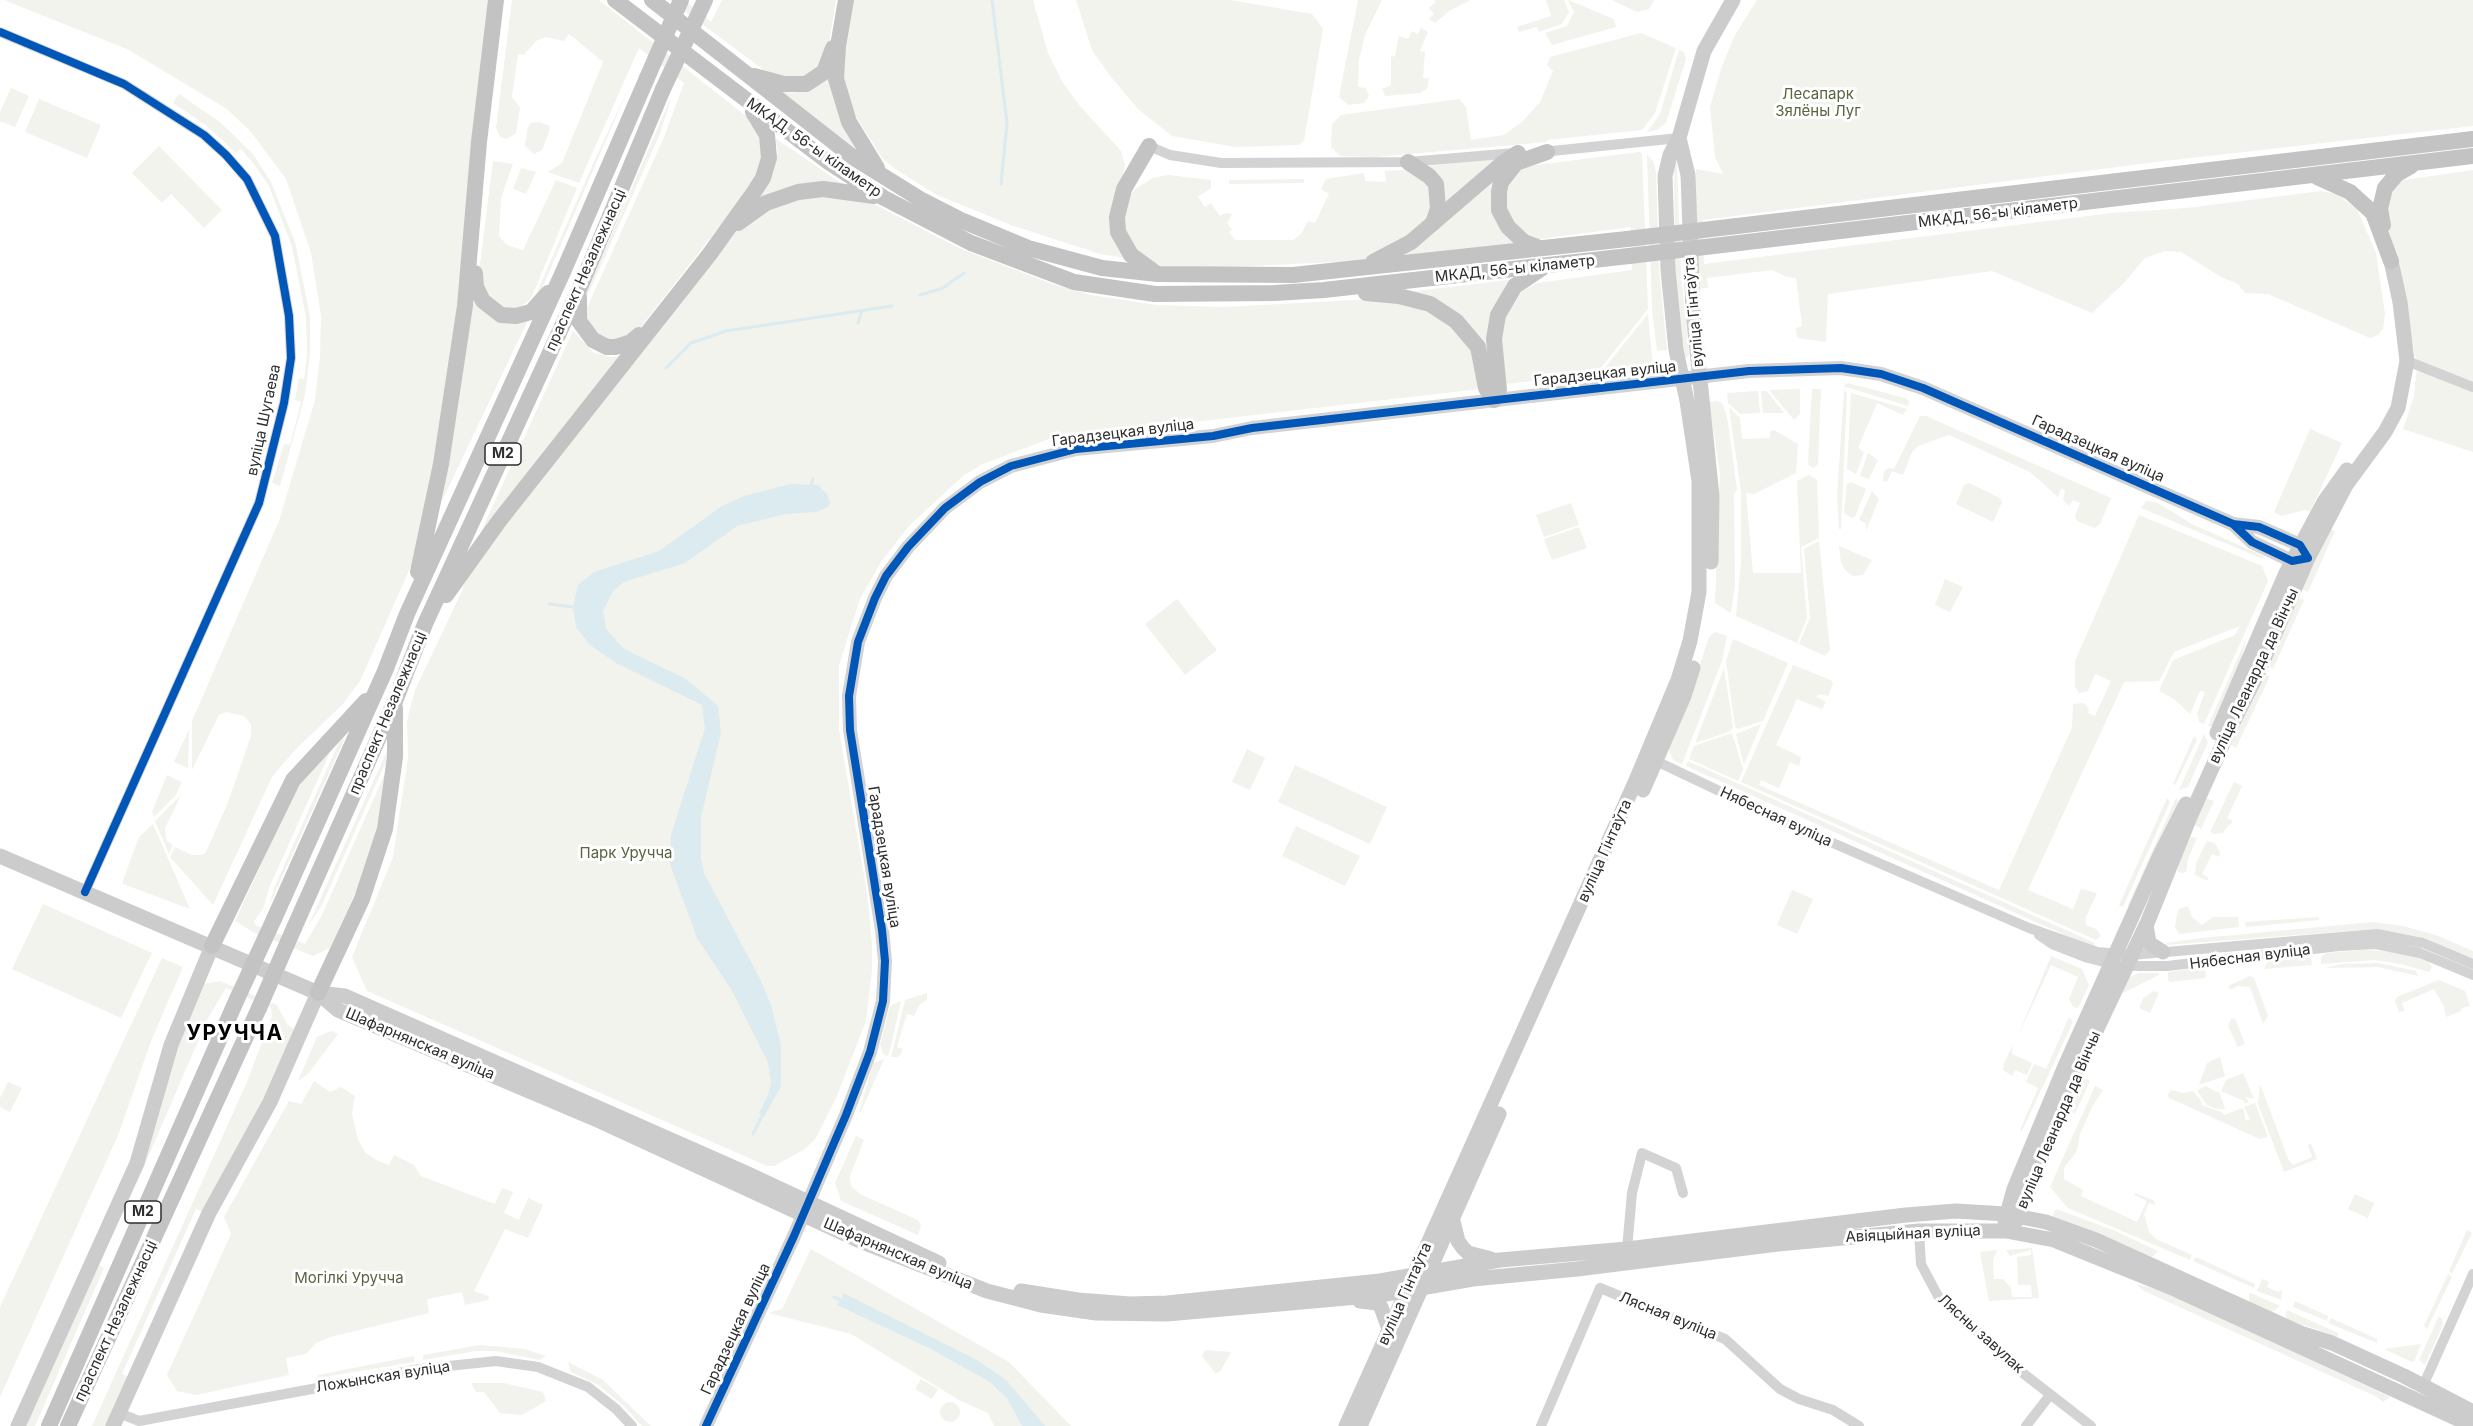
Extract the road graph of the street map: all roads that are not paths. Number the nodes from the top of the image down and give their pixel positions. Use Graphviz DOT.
graph roads {
  1 [pos="496,0"];
  2 [pos="507,0"];
  3 [pos="615,0"];
  4 [pos="681,0"];
  5 [pos="705,0"];
  6 [pos="841,0"];
  7 [pos="846,0"];
  8 [pos="1732,0"];
  9 [pos="656,3"];
  10 [pos="0,32"];
  11 [pos="750,75"];
  12 [pos="743,98"];
  13 [pos="1679,138"];
  14 [pos="2473,139"];
  15 [pos="484,143"];
  16 [pos="1149,146"];
  17 [pos="2451,150"];
  18 [pos="1546,152"];
  19 [pos="1518,153"];
  20 [pos="2473,156"];
  21 [pos="1408,162"];
  22 [pos="2415,163"];
  23 [pos="883,176"];
  24 [pos="2313,176"];
  25 [pos="884,198"];
  26 [pos="1433,223"];
  27 [pos="1738,235"];
  28 [pos="1538,247"];
  29 [pos="1628,247"];
  30 [pos="709,255"];
  31 [pos="2391,261"];
  32 [pos="1548,266"];
  33 [pos="1359,269"];
  34 [pos="1158,274"];
  35 [pos="560,279"];
  36 [pos="582,283"];
  37 [pos="1324,290"];
  38 [pos="664,311"];
  39 [pos="2407,361"];
  40 [pos="1699,377"];
  41 [pos="1682,379"];
  42 [pos="2473,387"];
  43 [pos="1494,400"];
  44 [pos="2233,524"];
  45 [pos="2304,551"];
  46 [pos="2292,561"];
  47 [pos="407,614"];
  48 [pos="425,624"];
  49 [pos="386,671"];
  50 [pos="395,701"];
  51 [pos="1651,759"];
  52 [pos="0,856"];
  53 [pos="85,892"];
  54 [pos="2147,922"];
  55 [pos="2323,943"];
  56 [pos="212,946"];
  57 [pos="2163,952"];
  58 [pos="2121,961"];
  59 [pos="2473,964"];
  60 [pos="2473,975"];
  61 [pos="318,993"];
  62 [pos="1683,1192"];
  63 [pos="807,1208"];
  64 [pos="2012,1215"];
  65 [pos="1452,1221"];
  66 [pos="1918,1231"];
  67 [pos="2006,1231"];
  68 [pos="1751,1234"];
  69 [pos="1778,1237"];
  70 [pos="1627,1248"];
  71 [pos="1734,1250"];
  72 [pos="1500,1260"];
  73 [pos="2473,1274"];
  74 [pos="1418,1281"];
  75 [pos="1345,1298"];
  76 [pos="1389,1329"];
  77 [pos="2420,1394"];
  78 [pos="2050,1395"];
  79 [pos="2473,1412"];
  80 [pos="116,1419"];
  81 [pos="18,1426"];
  82 [pos="49,1426"];
  83 [pos="68,1426"];
  84 [pos="632,1426"];
  85 [pos="706,1426"];
  86 [pos="1346,1426"];
  87 [pos="1360,1426"];
  88 [pos="1541,1426"];
  89 [pos="1859,1426"];
  90 [pos="2026,1426"];
  91 [pos="2091,1426"];
  92 [pos="2473,1426"];
  1 -- 15 [label="highway"];
  2 -- 15 [label="highway"];
  3 -- 12 [label="highway, МКАД, 56-ы кіламетр"];
  4 -- 35 [label="highway, праспект Незалежнасці / М2, bridge"];
  5 -- 36 [label="highway, праспект Незалежнасці / М2, bridge"];
  6 -- 11 [label="highway"];
  7 -- 23 [label="highway"];
  8 -- 13 [label="main road, вуліца Гінтаўта"];
  9 -- 11 [label="highway, МКАД, 56-ы кіламетр"];
  10 -- 53 [label="street, вуліца Шугаева"];
  11 -- 23 [label="highway, МКАД, 56-ы кіламетр"];
  12 -- 25 [label="highway, МКАД, 56-ы кіламетр"];
  12 -- 30 [label="highway"];
  13 -- 18 [label="street"];
  13 -- 40 [label="main road, вуліца Гінтаўта"];
  13 -- 41 [label="main road, вуліца Гінтаўта"];
  14 -- 17 [label="highway"];
  15 -- 35 [label="highway"];
  15 -- 47 [label="highway"];
  16 -- 21 [label="street"];
  16 -- 34 [label="highway"];
  17 -- 20 [label="highway"];
  17 -- 22 [label="highway, МКАД, 56-ы кіламетр"];
  17 -- 27 [label="highway, МКАД, 56-ы кіламетр"];
  18 -- 19 [label="street"];
  18 -- 28 [label="highway"];
  19 -- 21 [label="street"];
  19 -- 26 [label="highway"];
  21 -- 26 [label="highway"];
  22 -- 24 [label="highway, МКАД, 56-ы кіламетр"];
  22 -- 31 [label="highway"];
  23 -- 34 [label="highway, МКАД, 56-ы кіламетр"];
  24 -- 27 [label="highway, МКАД, 56-ы кіламетр"];
  24 -- 31 [label="highway"];
  25 -- 30 [label="highway"];
  25 -- 37 [label="highway, МКАД, 56-ы кіламетр"];
  26 -- 33 [label="highway"];
  27 -- 29 [label="highway, МКАД, 56-ы кіламетр, bridge"];
  28 -- 29 [label="highway, МКАД, 56-ы кіламетр"];
  28 -- 33 [label="highway, МКАД, 56-ы кіламетр"];
  29 -- 32 [label="highway, МКАД, 56-ы кіламетр"];
  30 -- 38 [label="highway"];
  31 -- 39 [label="main road, вуліца Леанарда да Вінчы"];
  32 -- 37 [label="highway, МКАД, 56-ы кіламетр"];
  32 -- 43 [label="highway"];
  33 -- 34 [label="highway, МКАД, 56-ы кіламетр"];
  35 -- 47 [label="highway, праспект Незалежнасці / М2"];
  36 -- 38 [label="highway"];
  36 -- 48 [label="highway, праспект Незалежнасці / М2"];
  37 -- 43 [label="highway"];
  38 -- 48 [label="highway"];
  39 -- 42 [label="street"];
  39 -- 45 [label="main road, вуліца Леанарда да Вінчы"];
  40 -- 41 [label="street, Гарадзецкая вуліца"];
  40 -- 44 [label="street, Гарадзецкая вуліца"];
  40 -- 51 [label="main road, вуліца Гінтаўта"];
  41 -- 43 [label="street, Гарадзецкая вуліца"];
  41 -- 51 [label="main road, вуліца Гінтаўта"];
  43 -- 63 [label="street, Гарадзецкая вуліца"];
  44 -- 45 [label="street, Гарадзецкая вуліца"];
  44 -- 46 [label="street, Гарадзецкая вуліца"];
  45 -- 46 [label="main road, вуліца Леанарда да Вінчы"];
  45 -- 54 [label="main road, вуліца Леанарда да Вінчы"];
  46 -- 58 [label="main road, вуліца Леанарда да Вінчы"];
  47 -- 49 [label="highway, праспект Незалежнасці / М2"];
  48 -- 50 [label="highway, праспект Незалежнасці / М2"];
  49 -- 56 [label="highway"];
  49 -- 82 [label="highway, праспект Незалежнасці / М2, bridge"];
  50 -- 61 [label="highway"];
  50 -- 83 [label="highway, праспект Незалежнасці / М2, bridge"];
  51 -- 58 [label="street, Нябесная вуліца"];
  51 -- 65 [label="main road, вуліца Гінтаўта"];
  51 -- 74 [label="main road, вуліца Гінтаўта"];
  52 -- 53 [label="main road, Шафарнянская вуліца"];
  53 -- 56 [label="main road, Шафарнянская вуліца"];
  54 -- 57 [label="main road"];
  54 -- 58 [label="main road, вуліца Леанарда да Вінчы"];
  55 -- 57 [label="street, Нябесная вуліца"];
  55 -- 58 [label="street, Нябесная вуліца"];
  55 -- 59 [label="street, Нябесная вуліца"];
  55 -- 60 [label="street, Нябесная вуліца"];
  56 -- 61 [label="main road, Шафарнянская вуліца"];
  56 -- 81 [label="main road"];
  57 -- 58 [label="street, Нябесная вуліца"];
  58 -- 64 [label="main road, вуліца Леанарда да Вінчы"];
  61 -- 63 [label="main road, Шафарнянская вуліца"];
  61 -- 80 [label="main road"];
  62 -- 70 [label="street"];
  63 -- 74 [label="main road, Шафарнянская вуліца"];
  63 -- 75 [label="main road, Шафарнянская вуліца"];
  63 -- 85 [label="street, Гарадзецкая вуліца"];
  64 -- 67 [label="main road, вуліца Леанарда да Вінчы"];
  64 -- 69 [label="main road, Авіяцыйная вуліца"];
  64 -- 77 [label="main road, Авіяцыйная вуліца"];
  65 -- 72 [label="main road"];
  65 -- 74 [label="main road, вуліца Гінтаўта"];
  66 -- 67 [label="main road, Авіяцыйная вуліца"];
  66 -- 69 [label="main road, Авіяцыйная вуліца"];
  66 -- 78 [label="street, Лясны завулак"];
  67 -- 77 [label="main road, Авіяцыйная вуліца"];
  68 -- 69 [label="main road, Авіяцыйная вуліца"];
  68 -- 70 [label="main road, Авіяцыйная вуліца"];
  68 -- 71 [label="main road"];
  69 -- 71 [label="main road, Авіяцыйная вуліца"];
  70 -- 72 [label="main road, Авіяцыйная вуліца"];
  71 -- 74 [label="main road, Авіяцыйная вуліца"];
  72 -- 74 [label="main road, Авіяцыйная вуліца"];
  73 -- 77 [label="street"];
  74 -- 75 [label="main road, Шафарнянская вуліца"];
  74 -- 76 [label="main road, вуліца Гінтаўта"];
  74 -- 87 [label="main road, вуліца Гінтаўта"];
  75 -- 76 [label="main road"];
  76 -- 86 [label="main road, вуліца Гінтаўта"];
  77 -- 79 [label="main road"];
  77 -- 92 [label="main road, Авіяцыйная вуліца"];
  78 -- 90 [label="street"];
  78 -- 91 [label="street, Лясны завулак"];
  80 -- 84 [label="street, Ложынская вуліца"];
  88 -- 89 [label="street, Лясная вуліца"];
}
